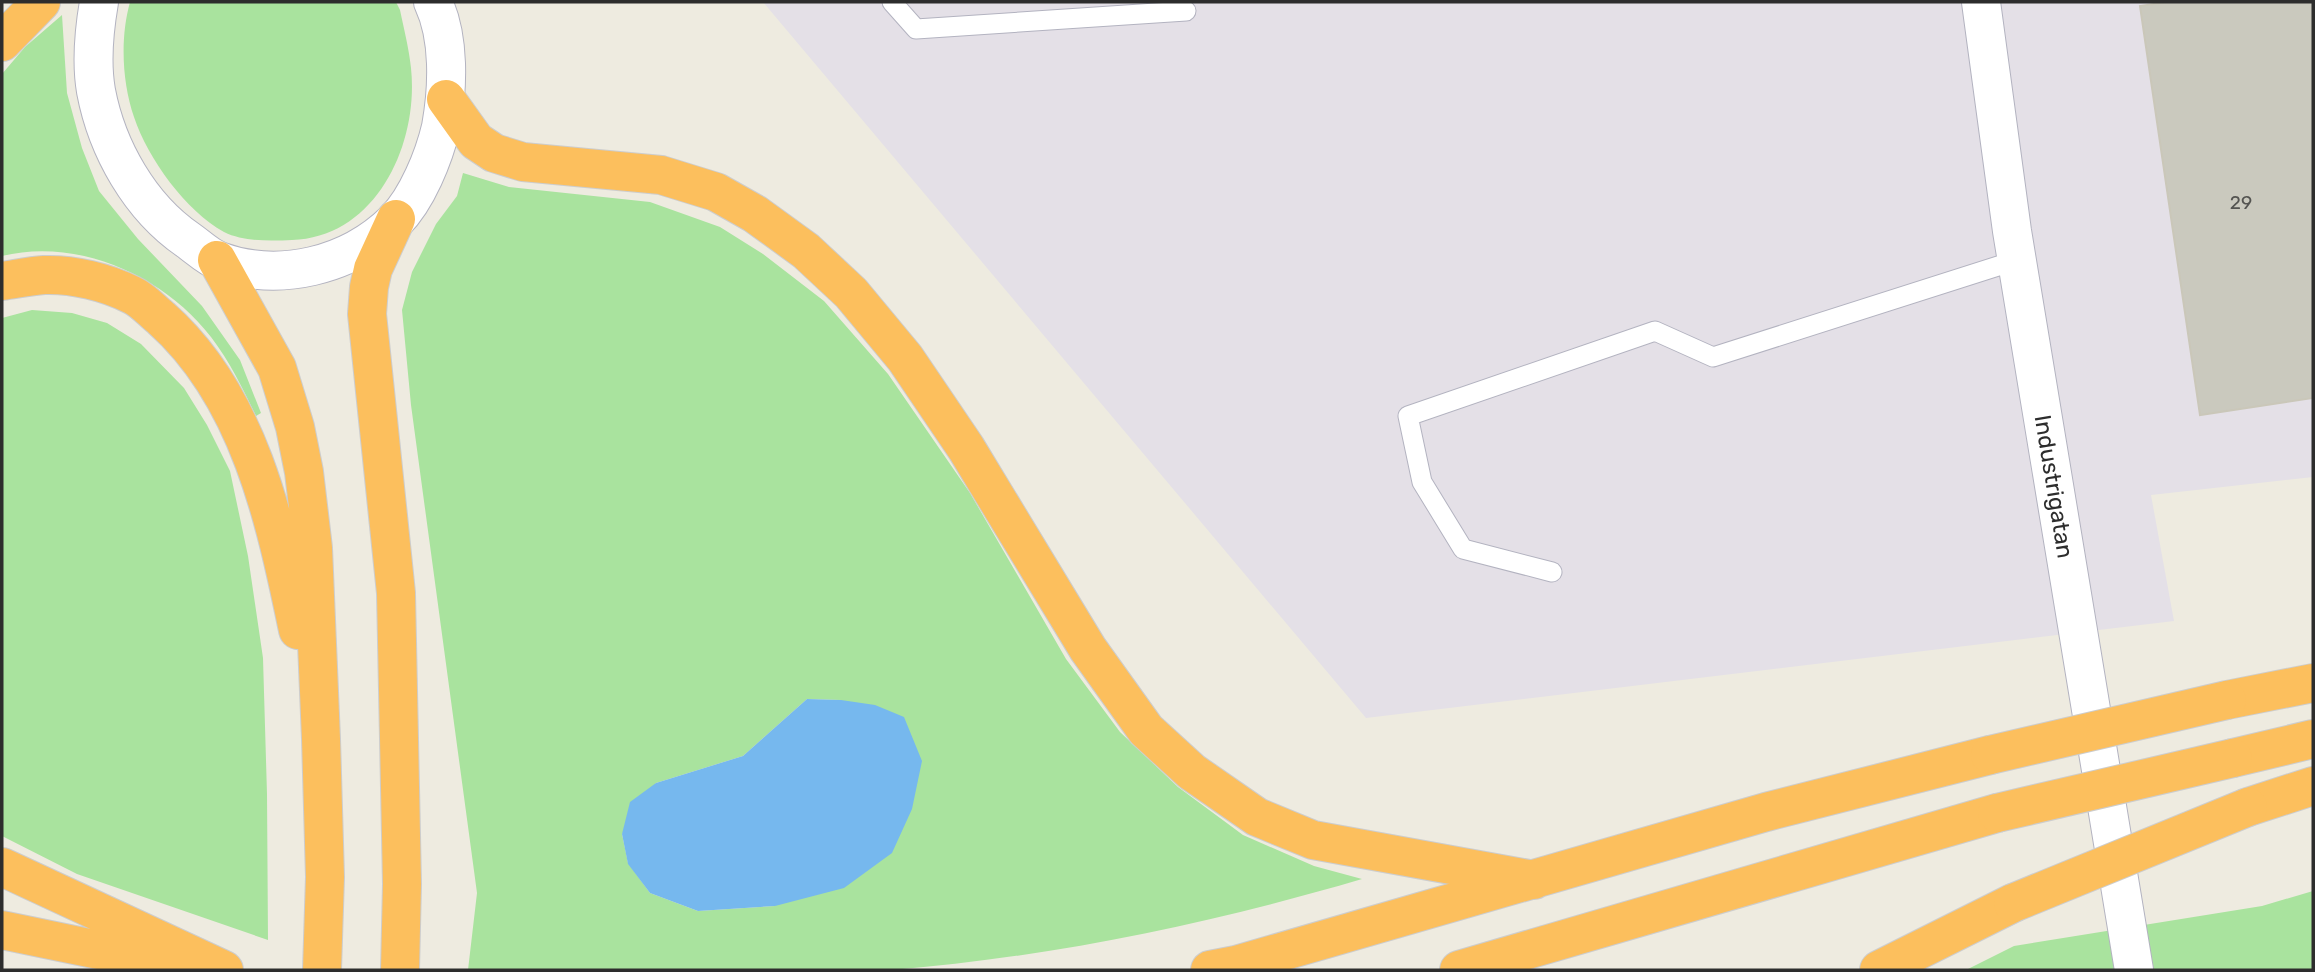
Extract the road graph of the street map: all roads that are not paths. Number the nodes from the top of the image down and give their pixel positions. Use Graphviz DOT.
graph roads {
  1 [pos="41,2"];
  2 [pos="99,2"];
  3 [pos="433,2"];
  4 [pos="892,2"];
  5 [pos="1981,2"];
  6 [pos="1186,11"];
  7 [pos="2,42"];
  8 [pos="446,99"];
  9 [pos="396,219"];
  10 [pos="217,260"];
  11 [pos="2017,260"];
  12 [pos="2,281"];
  13 [pos="1552,572"];
  14 [pos="2313,683"];
  15 [pos="321,738"];
  16 [pos="2313,740"];
  17 [pos="2313,786"];
  18 [pos="2,867"];
  19 [pos="1534,880"];
  20 [pos="2,930"];
  21 [pos="194,970"];
  22 [pos="223,970"];
  23 [pos="322,970"];
  24 [pos="400,970"];
  25 [pos="1210,970"];
  26 [pos="1459,970"];
  27 [pos="1879,970"];
  28 [pos="2134,970"];
  1 -- 7 [label="highway"];
  2 -- 10 [label="street"];
  3 -- 8 [label="street"];
  4 -- 6 [label="lane"];
  5 -- 11 [label="street, Industrigatan"];
  8 -- 9 [label="street"];
  8 -- 19 [label="highway"];
  9 -- 10 [label="street"];
  9 -- 24 [label="highway"];
  10 -- 15 [label="highway"];
  11 -- 13 [label="lane"];
  11 -- 28 [label="street, Industrigatan"];
  12 -- 15 [label="highway"];
  14 -- 19 [label="highway, bridge"];
  15 -- 23 [label="highway"];
  16 -- 26 [label="highway, bridge"];
  17 -- 27 [label="highway, bridge"];
  18 -- 22 [label="highway"];
  19 -- 25 [label="highway"];
  20 -- 21 [label="highway"];
}
